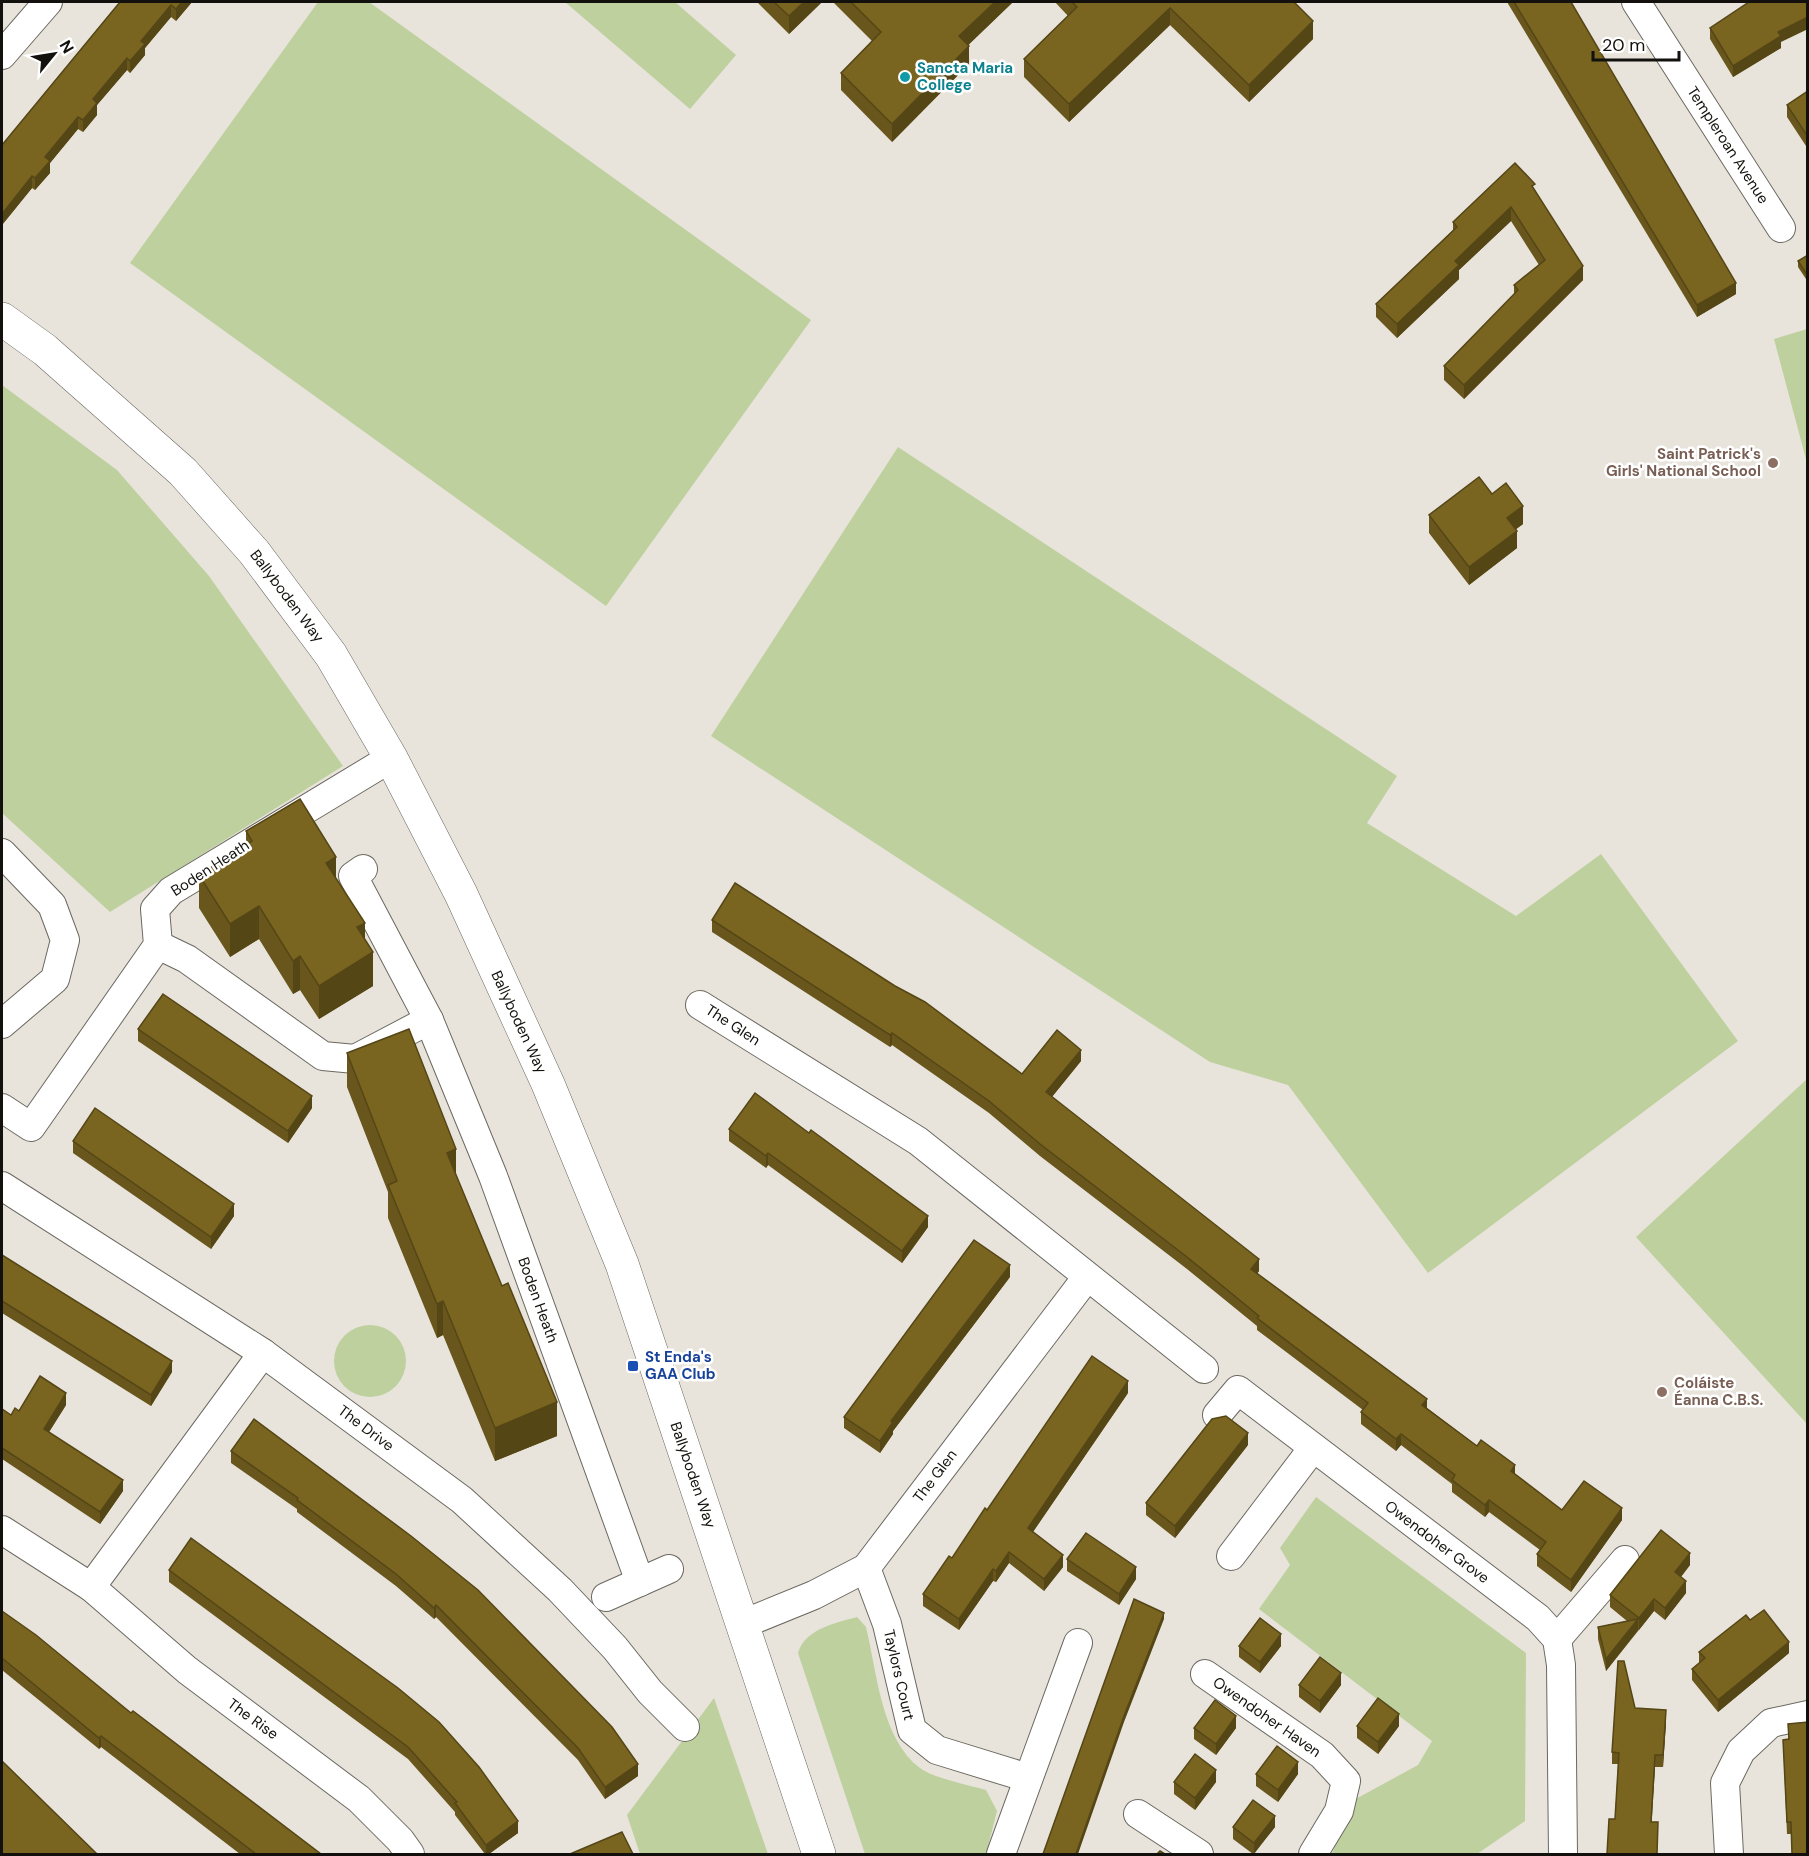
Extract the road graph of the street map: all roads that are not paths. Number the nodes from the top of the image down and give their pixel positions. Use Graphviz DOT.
graph roads {
  1 [pos="48,2"];
  2 [pos="1636,2"];
  3 [pos="2,55"];
  4 [pos="1781,228"];
  5 [pos="2,319"];
  6 [pos="391,758"];
  7 [pos="2,853"];
  8 [pos="363,869"];
  9 [pos="158,945"];
  10 [pos="700,1005"];
  11 [pos="429,1020"];
  12 [pos="2,1024"];
  13 [pos="2,1108"];
  14 [pos="2,1186"];
  15 [pos="1087,1277"];
  16 [pos="262,1353"];
  17 [pos="1204,1369"];
  18 [pos="1217,1416"];
  19 [pos="1313,1448"];
  20 [pos="2,1530"];
  21 [pos="1231,1556"];
  22 [pos="1625,1560"];
  23 [pos="866,1568"];
  24 [pos="669,1569"];
  25 [pos="640,1582"];
  26 [pos="91,1587"];
  27 [pos="606,1597"];
  28 [pos="743,1624"];
  29 [pos="1557,1639"];
  30 [pos="1078,1643"];
  31 [pos="1205,1674"];
  32 [pos="1808,1715"];
  33 [pos="684,1727"];
  34 [pos="1028,1778"];
  35 [pos="1138,1814"];
  36 [pos="410,1854"];
  37 [pos="819,1854"];
  38 [pos="1001,1854"];
  39 [pos="1199,1854"];
  40 [pos="1313,1854"];
  41 [pos="1559,1854"];
  42 [pos="1729,1854"];
  1 -- 3 [label="street"];
  2 -- 4 [label="street, Templeroan Avenue"];
  5 -- 6 [label="main road, Ballyboden Way"];
  6 -- 9 [label="street, Boden Heath"];
  6 -- 28 [label="main road, Ballyboden Way"];
  7 -- 12 [label="street"];
  8 -- 11 [label="street, Boden Heath"];
  9 -- 11 [label="street"];
  9 -- 13 [label="street"];
  10 -- 15 [label="street, The Glen"];
  11 -- 25 [label="street, Boden Heath"];
  14 -- 16 [label="street, The Drive"];
  15 -- 17 [label="street, The Glen"];
  15 -- 23 [label="street, The Glen"];
  16 -- 26 [label="street"];
  16 -- 33 [label="street, The Drive"];
  18 -- 19 [label="street, Owendoher Grove"];
  19 -- 21 [label="street"];
  19 -- 29 [label="street, Owendoher Grove"];
  20 -- 26 [label="street, The Rise"];
  22 -- 29 [label="street"];
  23 -- 28 [label="street, The Glen"];
  23 -- 34 [label="street, Taylors Court"];
  24 -- 25 [label="street"];
  25 -- 27 [label="street"];
  26 -- 36 [label="street, The Rise"];
  28 -- 37 [label="main road, Ballyboden Way"];
  29 -- 41 [label="street"];
  30 -- 34 [label="street"];
  31 -- 40 [label="street, Owendoher Haven"];
  32 -- 42 [label="street"];
  34 -- 38 [label="street"];
  35 -- 39 [label="street"];
}
